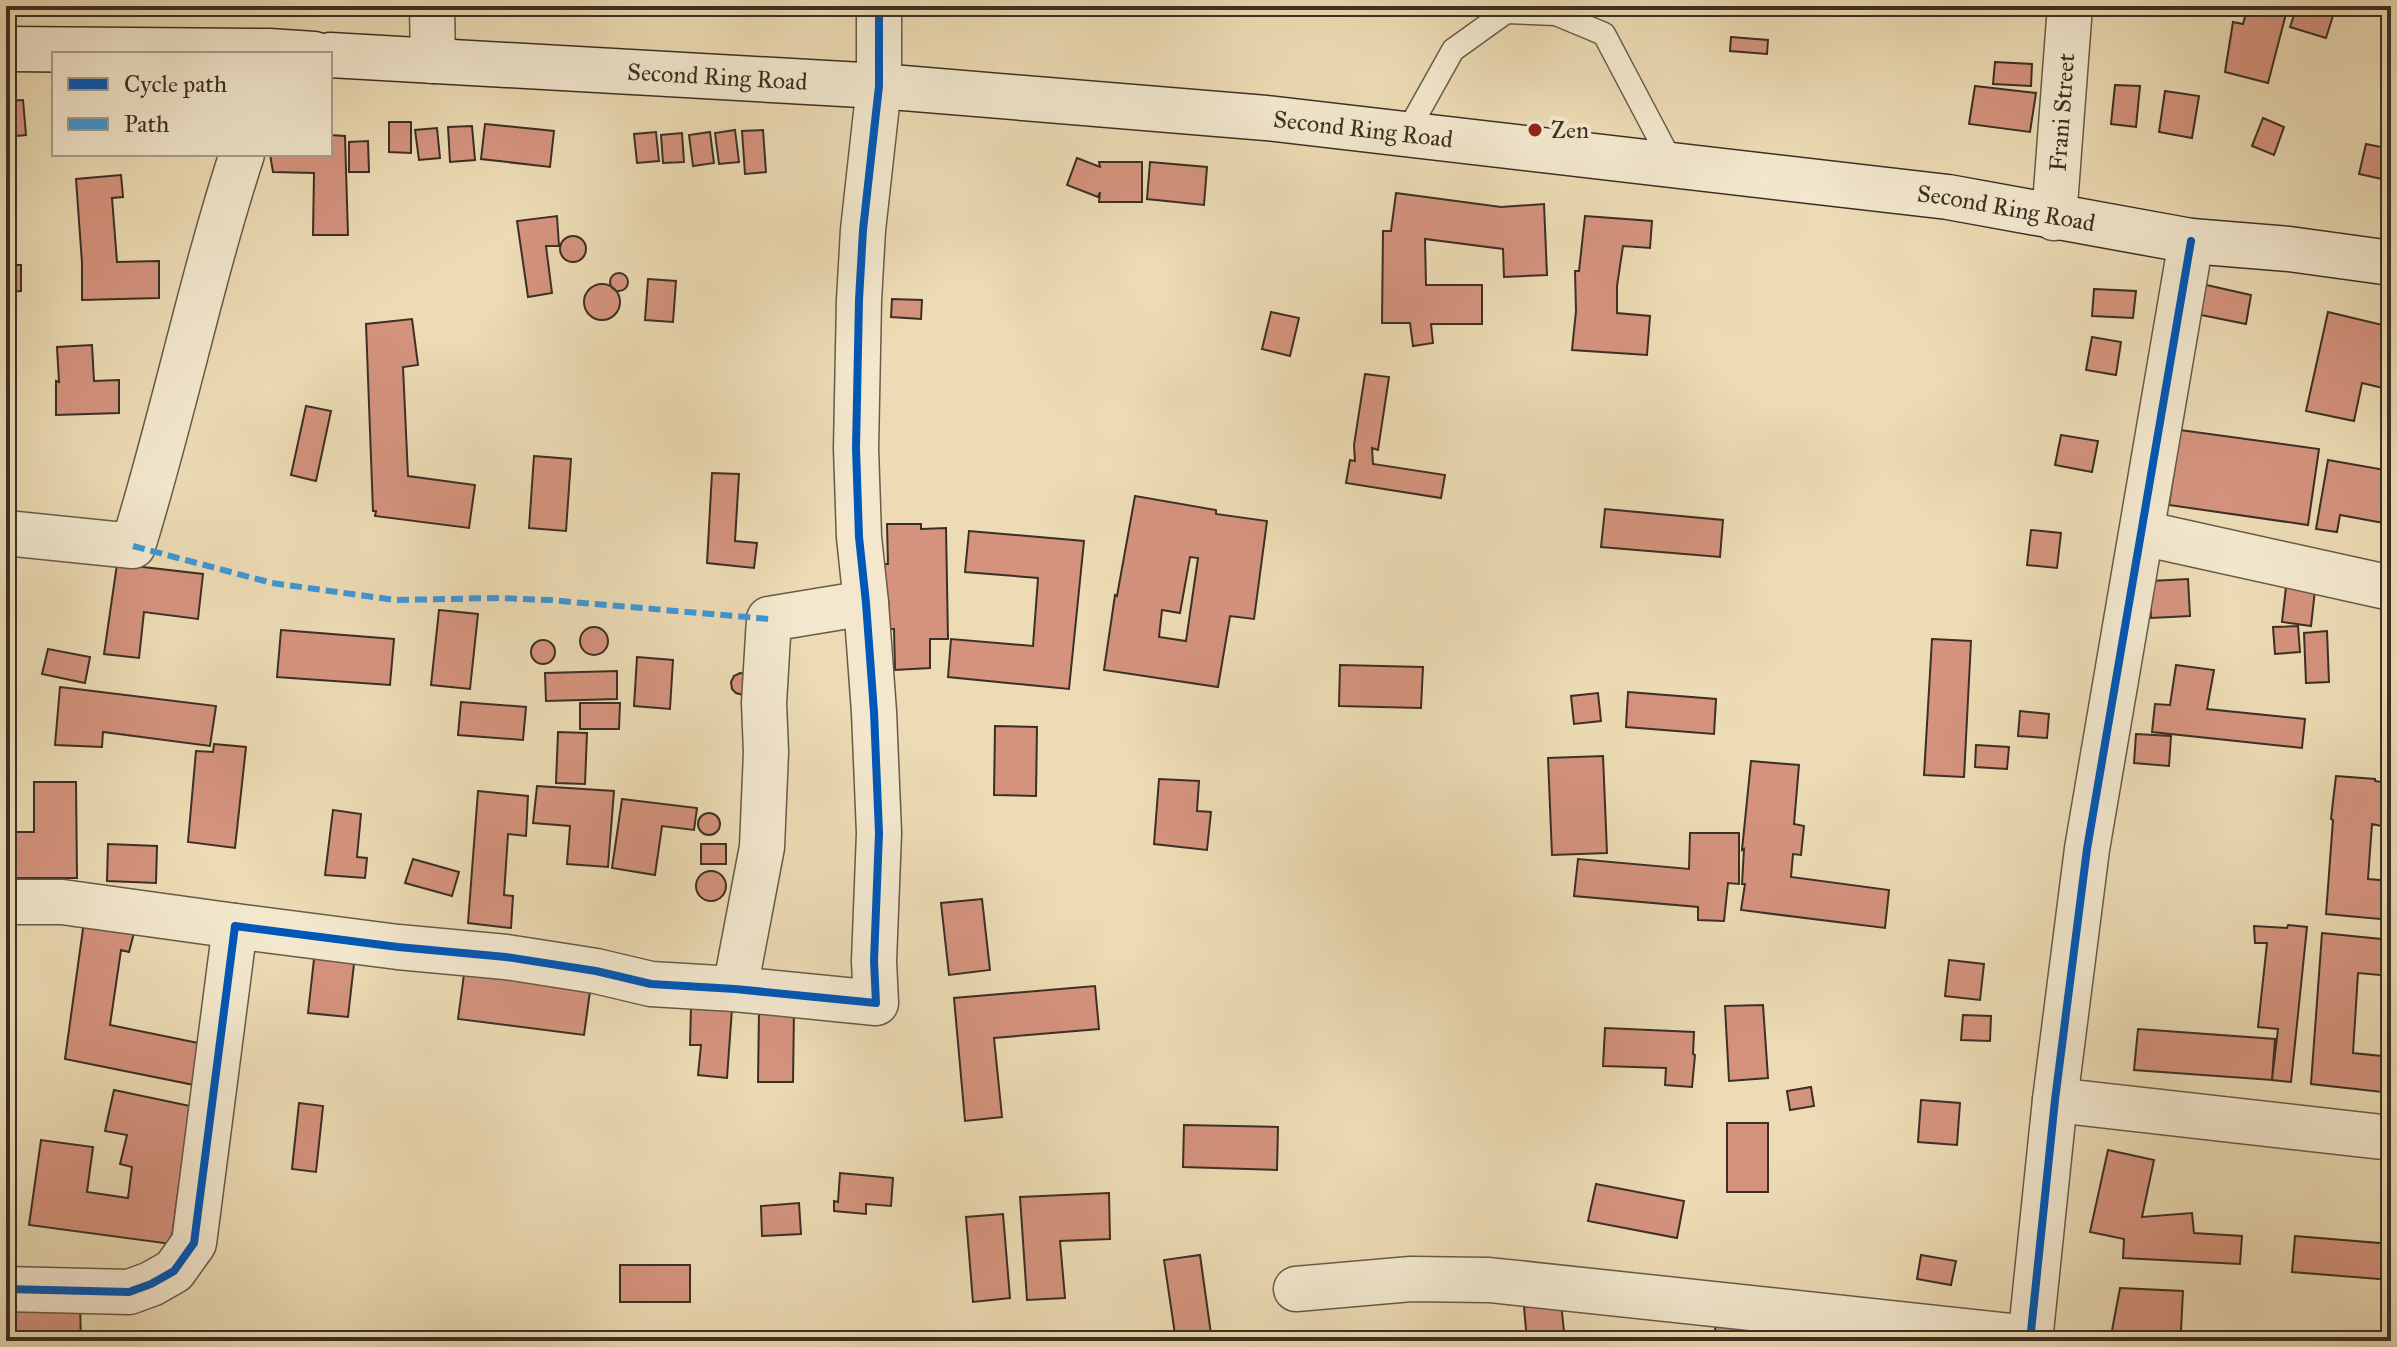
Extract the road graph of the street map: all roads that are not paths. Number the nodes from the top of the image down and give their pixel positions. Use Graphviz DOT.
graph roads {
  1 [pos="432,6"];
  2 [pos="879,6"];
  3 [pos="2070,6"];
  4 [pos="6,49"];
  5 [pos="203,52"];
  6 [pos="332,55"];
  7 [pos="433,61"];
  8 [pos="879,86"];
  9 [pos="1406,134"];
  10 [pos="241,156"];
  11 [pos="1673,165"];
  12 [pos="2054,218"];
  13 [pos="2191,241"];
  14 [pos="2391,263"];
  15 [pos="6,533"];
  16 [pos="2142,533"];
  17 [pos="2391,588"];
  18 [pos="866,603"];
  19 [pos="6,902"];
  20 [pos="235,926"];
  21 [pos="735,989"];
  22 [pos="2055,1100"];
  23 [pos="2391,1138"];
  24 [pos="6,1289"];
  25 [pos="1296,1289"];
  26 [pos="2030,1340"];
  1 -- 7 [label="street"];
  2 -- 8 [label="street"];
  3 -- 12 [label="street, Frani Street"];
  4 -- 5 [label="street"];
  6 -- 7 [label="street, Second Ring Road"];
  7 -- 8 [label="street, Second Ring Road"];
  8 -- 9 [label="street, Second Ring Road"];
  8 -- 18 [label="street"];
  9 -- 11 [label="street, Second Ring Road"];
  9 -- 11 [label="lane"];
  10 -- 15 [label="street"];
  11 -- 12 [label="street, Second Ring Road"];
  12 -- 13 [label="street, Second Ring Road"];
  13 -- 14 [label="street, Second Ring Road"];
  13 -- 16 [label="street"];
  16 -- 17 [label="street"];
  16 -- 22 [label="street"];
  18 -- 21 [label="street"];
  18 -- 21 [label="street"];
  19 -- 20 [label="street"];
  20 -- 21 [label="street"];
  20 -- 24 [label="street"];
  22 -- 23 [label="street"];
  22 -- 26 [label="street"];
  25 -- 26 [label="street"];
}
